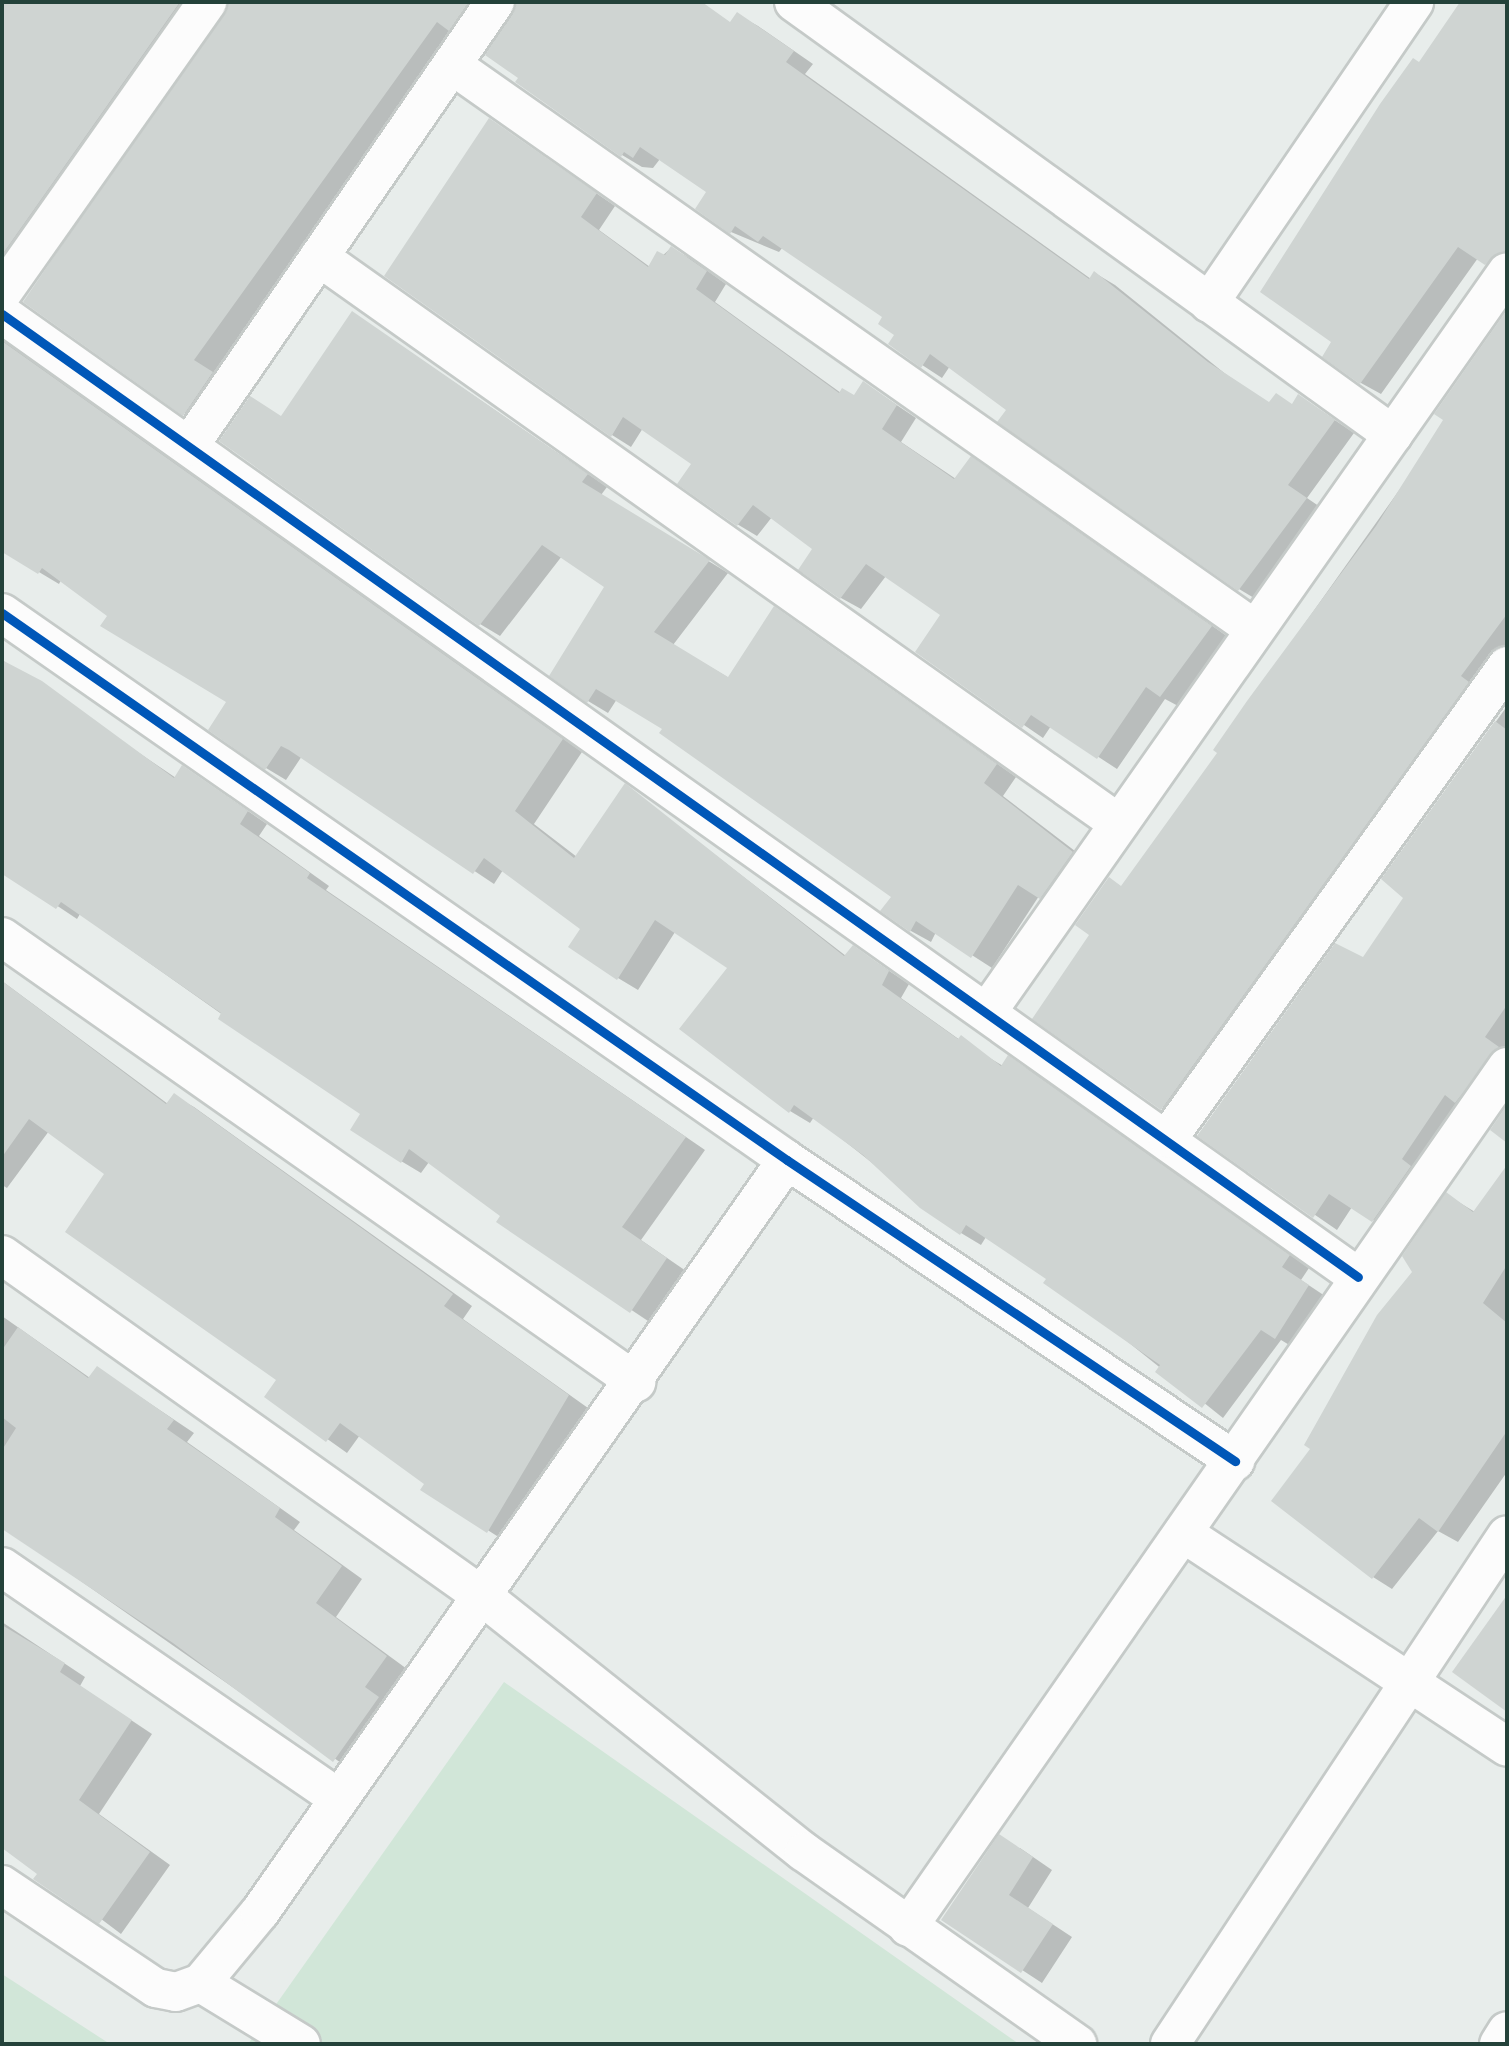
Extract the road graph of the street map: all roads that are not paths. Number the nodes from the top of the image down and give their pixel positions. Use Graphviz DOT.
graph roads {
  1 [pos="207,2"];
  2 [pos="495,2"];
  3 [pos="794,2"];
  4 [pos="1414,2"];
  5 [pos="452,65"];
  6 [pos="319,257"];
  7 [pos="1507,272"];
  8 [pos="2,293"];
  9 [pos="1209,303"];
  10 [pos="2,314"];
  11 [pos="1393,435"];
  12 [pos="189,446"];
  13 [pos="2,613"];
  14 [pos="1253,628"];
  15 [pos="1507,666"];
  16 [pos="1118,823"];
  17 [pos="2,937"];
  18 [pos="987,1012"];
  19 [pos="1507,1067"];
  20 [pos="1168,1138"];
  21 [pos="787,1160"];
  22 [pos="2,1255"];
  23 [pos="1358,1277"];
  24 [pos="636,1382"];
  25 [pos="1235,1461"];
  26 [pos="1183,1533"];
  27 [pos="1507,1535"];
  28 [pos="2,1567"];
  29 [pos="482,1596"];
  30 [pos="1408,1678"];
  31 [pos="1507,1747"];
  32 [pos="339,1799"];
  33 [pos="2,1885"];
  34 [pos="908,1927"];
  35 [pos="201,1983"];
  36 [pos="1507,2031"];
  37 [pos="301,2044"];
  38 [pos="1077,2044"];
  39 [pos="1170,2044"];
  40 [pos="1499,2044"];
  1 -- 8 [label="street"];
  2 -- 5 [label="street"];
  3 -- 9 [label="street"];
  4 -- 9 [label="street"];
  5 -- 6 [label="street"];
  5 -- 14 [label="street"];
  6 -- 12 [label="street"];
  6 -- 16 [label="street"];
  7 -- 11 [label="street"];
  9 -- 11 [label="street"];
  10 -- 12 [label="street"];
  11 -- 14 [label="street"];
  12 -- 18 [label="street"];
  13 -- 21 [label="street"];
  14 -- 16 [label="street"];
  15 -- 20 [label="street"];
  16 -- 18 [label="street"];
  17 -- 24 [label="street"];
  18 -- 20 [label="street"];
  19 -- 23 [label="street"];
  20 -- 23 [label="street"];
  21 -- 24 [label="street"];
  21 -- 25 [label="street"];
  22 -- 29 [label="street"];
  23 -- 25 [label="street"];
  24 -- 29 [label="street"];
  25 -- 26 [label="street"];
  26 -- 30 [label="street"];
  26 -- 34 [label="street"];
  27 -- 30 [label="street"];
  28 -- 32 [label="street"];
  29 -- 32 [label="street"];
  29 -- 34 [label="street"];
  30 -- 31 [label="street"];
  30 -- 39 [label="street"];
  32 -- 35 [label="street"];
  33 -- 35 [label="street"];
  34 -- 38 [label="street"];
  35 -- 37 [label="street"];
  36 -- 40 [label="street"];
}
